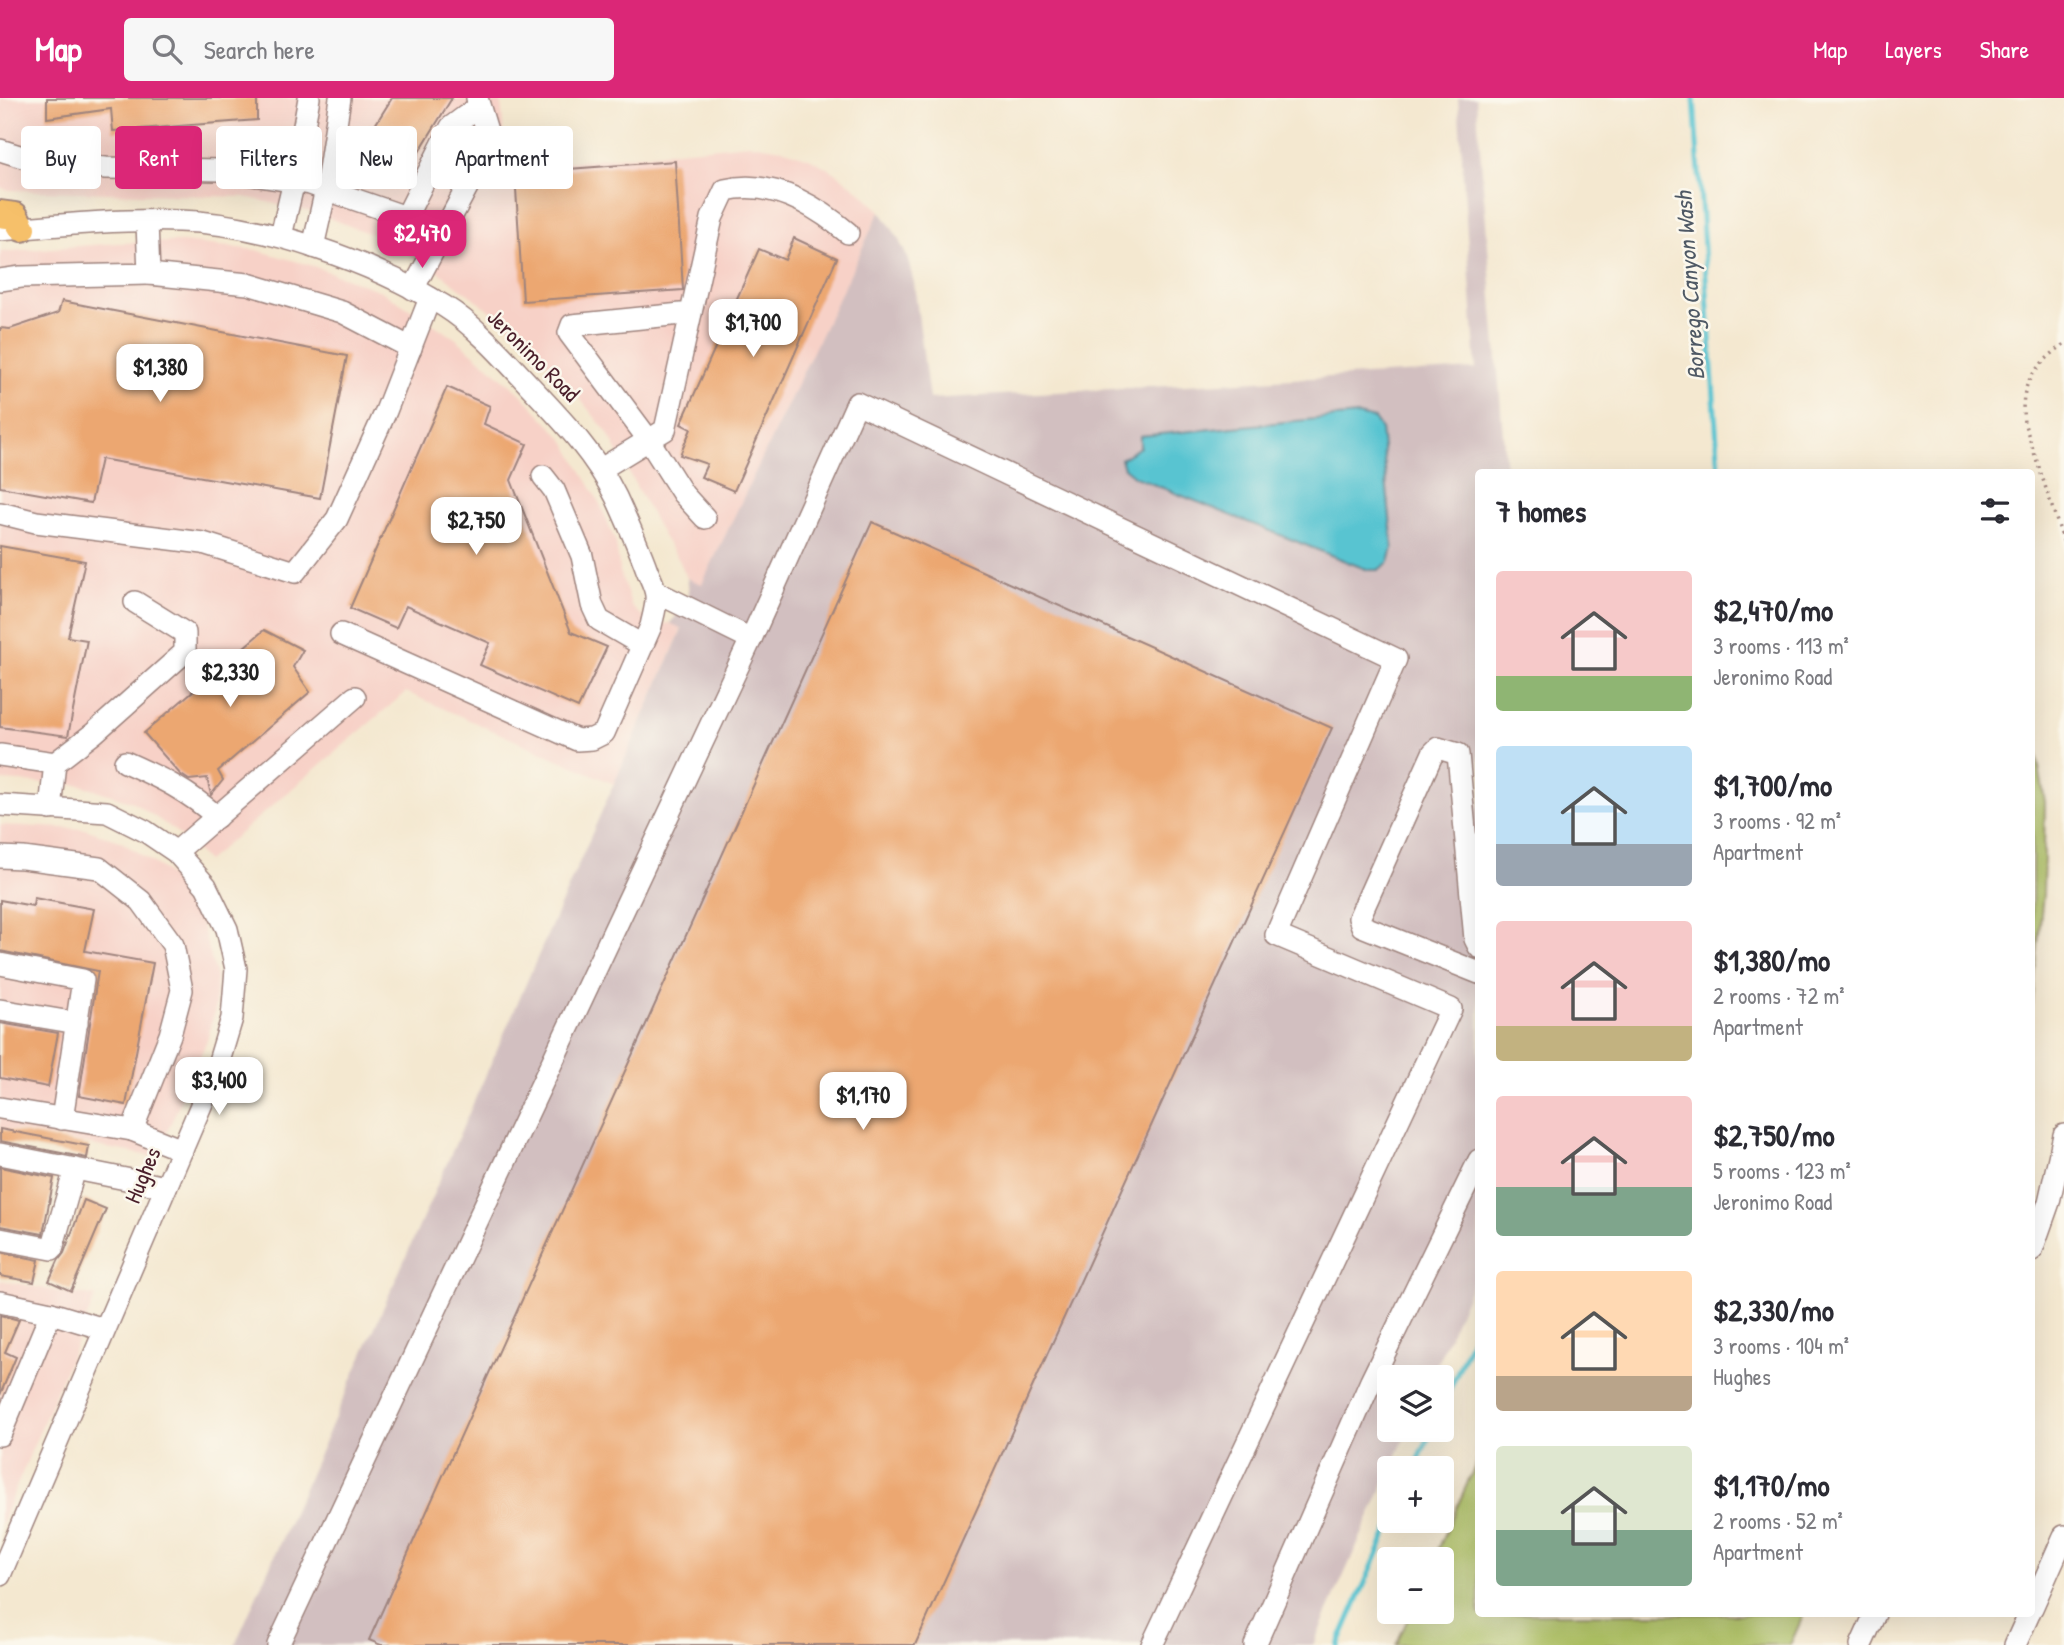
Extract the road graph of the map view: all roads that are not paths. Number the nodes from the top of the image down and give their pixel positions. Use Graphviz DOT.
graph roads {
  1 [pos="309,98"];
  2 [pos="340,98"];
  3 [pos="478,102"];
  4 [pos="304,126"];
  5 [pos="0,150"];
  6 [pos="216,170"];
  7 [pos="322,188"];
  8 [pos="292,189"];
  9 [pos="326,189"];
  10 [pos="0,214"];
  11 [pos="406,217"];
  12 [pos="146,222"];
  13 [pos="11,229"];
  14 [pos="848,233"];
  15 [pos="281,236"];
  16 [pos="440,238"];
  17 [pos="313,247"];
  18 [pos="149,274"];
  19 [pos="0,280"];
  20 [pos="422,294"];
  21 [pos="691,313"];
  22 [pos="411,348"];
  23 [pos="649,440"];
  24 [pos="601,470"];
  25 [pos="543,476"];
  26 [pos="0,513"];
  27 [pos="705,518"];
  28 [pos="656,592"];
  29 [pos="135,602"];
  30 [pos="341,634"];
  31 [pos="751,639"];
  32 [pos="642,645"];
  33 [pos="355,697"];
  34 [pos="0,755"];
  35 [pos="125,762"];
  36 [pos="55,763"];
  37 [pos="0,805"];
  38 [pos="50,809"];
  39 [pos="217,817"];
  40 [pos="176,852"];
  41 [pos="0,857"];
  42 [pos="1475,939"];
  43 [pos="0,964"];
  44 [pos="1475,971"];
  45 [pos="0,1010"];
  46 [pos="77,1023"];
  47 [pos="0,1108"];
  48 [pos="62,1119"];
  49 [pos="132,1130"];
  50 [pos="2064,1135"];
  51 [pos="182,1150"];
  52 [pos="0,1154"];
  53 [pos="1475,1168"];
  54 [pos="75,1169"];
  55 [pos="166,1188"];
  56 [pos="0,1239"];
  57 [pos="2035,1242"];
  58 [pos="0,1303"];
  59 [pos="51,1313"];
  60 [pos="104,1329"];
  61 [pos="0,1436"];
  62 [pos="2064,1536"];
  63 [pos="0,1575"];
  64 [pos="2035,1601"];
  65 [pos="1874,1617"];
  66 [pos="2028,1617"];
  67 [pos="278,1645"];
  68 [pos="1152,1645"];
  69 [pos="1255,1645"];
  70 [pos="1861,1645"];
  71 [pos="2015,1645"];
  1 -- 4 [label="street"];
  2 -- 9 [label="street"];
  3 -- 11 [label="street"];
  3 -- 16 [label="street"];
  5 -- 6 [label="street"];
  7 -- 9 [label="street"];
  8 -- 15 [label="street"];
  9 -- 11 [label="street"];
  9 -- 17 [label="street"];
  10 -- 13 [label="main road"];
  11 -- 16 [label="street"];
  12 -- 13 [label="street, Jeronimo Road"];
  12 -- 15 [label="street, Jeronimo Road"];
  12 -- 18 [label="street"];
  14 -- 21 [label="street"];
  15 -- 17 [label="street, Jeronimo Road"];
  16 -- 20 [label="street"];
  17 -- 20 [label="street, Jeronimo Road"];
  18 -- 19 [label="street"];
  18 -- 22 [label="street"];
  20 -- 22 [label="street"];
  20 -- 24 [label="street, Jeronimo Road"];
  21 -- 23 [label="street"];
  21 -- 23 [label="street"];
  22 -- 26 [label="street"];
  23 -- 24 [label="street"];
  23 -- 27 [label="street"];
  24 -- 28 [label="street, Jeronimo Road"];
  25 -- 32 [label="street"];
  28 -- 31 [label="street"];
  28 -- 32 [label="street"];
  29 -- 36 [label="street"];
  30 -- 32 [label="street"];
  31 -- 67 [label="street"];
  31 -- 68 [label="street"];
  33 -- 39 [label="street"];
  34 -- 36 [label="street"];
  35 -- 39 [label="street"];
  36 -- 38 [label="street"];
  37 -- 38 [label="street, Hughes"];
  38 -- 40 [label="street, Hughes"];
  39 -- 40 [label="street"];
  40 -- 51 [label="street, Hughes"];
  41 -- 49 [label="street"];
  42 -- 44 [label="street"];
  43 -- 46 [label="street"];
  45 -- 46 [label="street"];
  46 -- 48 [label="street"];
  47 -- 48 [label="street"];
  48 -- 49 [label="street"];
  49 -- 51 [label="street"];
  50 -- 57 [label="street"];
  51 -- 55 [label="street, Hughes"];
  52 -- 54 [label="street"];
  53 -- 69 [label="street"];
  54 -- 55 [label="street"];
  54 -- 56 [label="street"];
  55 -- 60 [label="street, Hughes"];
  58 -- 59 [label="street"];
  59 -- 60 [label="street"];
  59 -- 61 [label="street"];
  60 -- 63 [label="street, Hughes"];
  62 -- 64 [label="street"];
  65 -- 70 [label="street"];
  66 -- 71 [label="street"];
}
